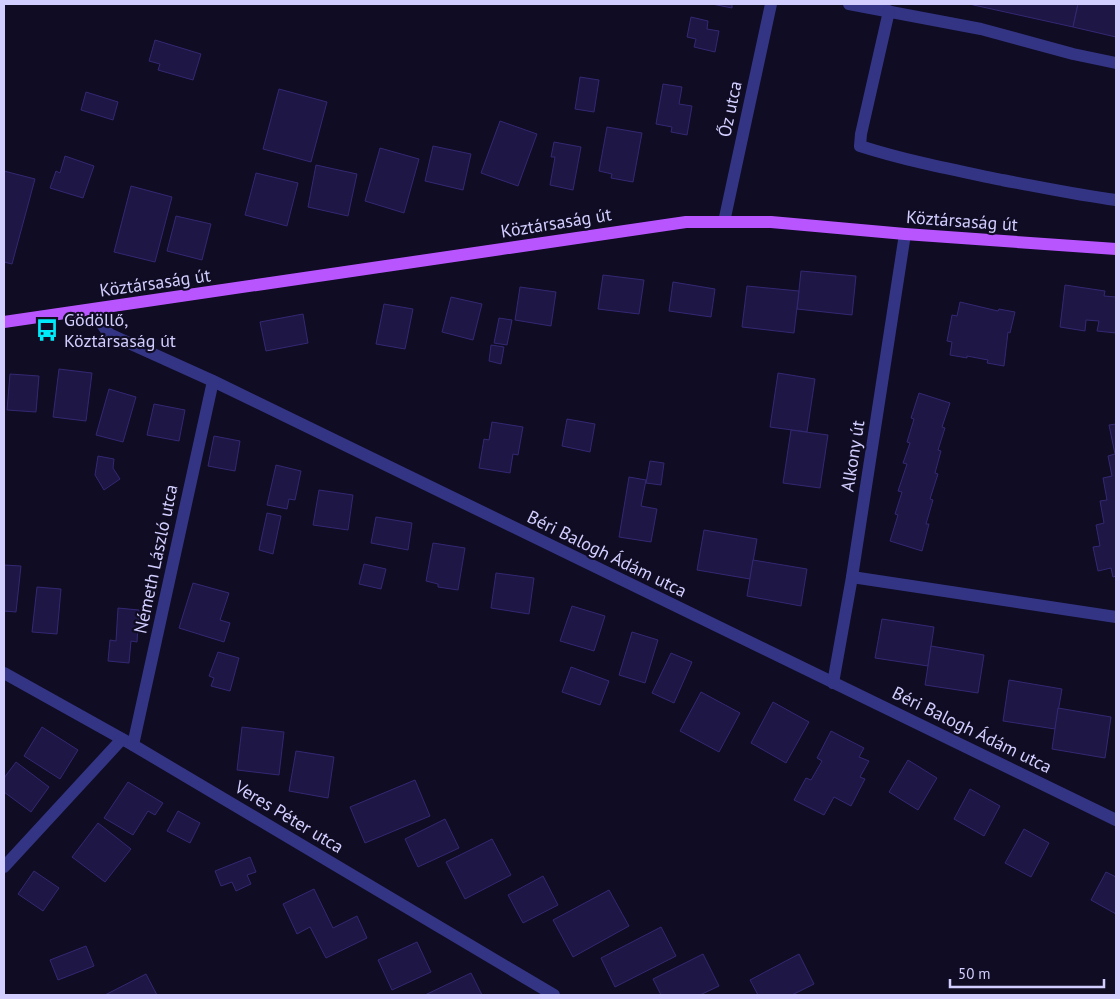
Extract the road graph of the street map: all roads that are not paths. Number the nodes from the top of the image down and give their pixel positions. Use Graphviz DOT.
graph roads {
  1 [pos="772,4"];
  2 [pos="849,4"];
  3 [pos="889,11"];
  4 [pos="1116,63"];
  5 [pos="1116,200"];
  6 [pos="724,222"];
  7 [pos="905,234"];
  8 [pos="1116,249"];
  9 [pos="92,310"];
  10 [pos="4,322"];
  11 [pos="214,381"];
  12 [pos="852,577"];
  13 [pos="1116,617"];
  14 [pos="4,673"];
  15 [pos="833,683"];
  16 [pos="128,742"];
  17 [pos="1116,820"];
  18 [pos="4,866"];
  19 [pos="554,995"];
  1 -- 6 [label="street, Őz utca"];
  2 -- 3 [label="street"];
  3 -- 4 [label="street"];
  3 -- 5 [label="street"];
  6 -- 7 [label="main road, Köztársaság út"];
  6 -- 9 [label="main road, Köztársaság út"];
  7 -- 8 [label="main road, Köztársaság út"];
  7 -- 12 [label="street, Alkony út"];
  9 -- 10 [label="main road, Köztársaság út"];
  9 -- 11 [label="street, Béri Balogh Ádám utca"];
  11 -- 15 [label="street, Béri Balogh Ádám utca"];
  11 -- 16 [label="street, Németh László utca"];
  12 -- 13 [label="street"];
  12 -- 15 [label="street, Alkony út"];
  14 -- 16 [label="street, Veres Péter utca"];
  15 -- 17 [label="street, Béri Balogh Ádám utca"];
  16 -- 18 [label="street"];
  16 -- 19 [label="street, Veres Péter utca"];
}
